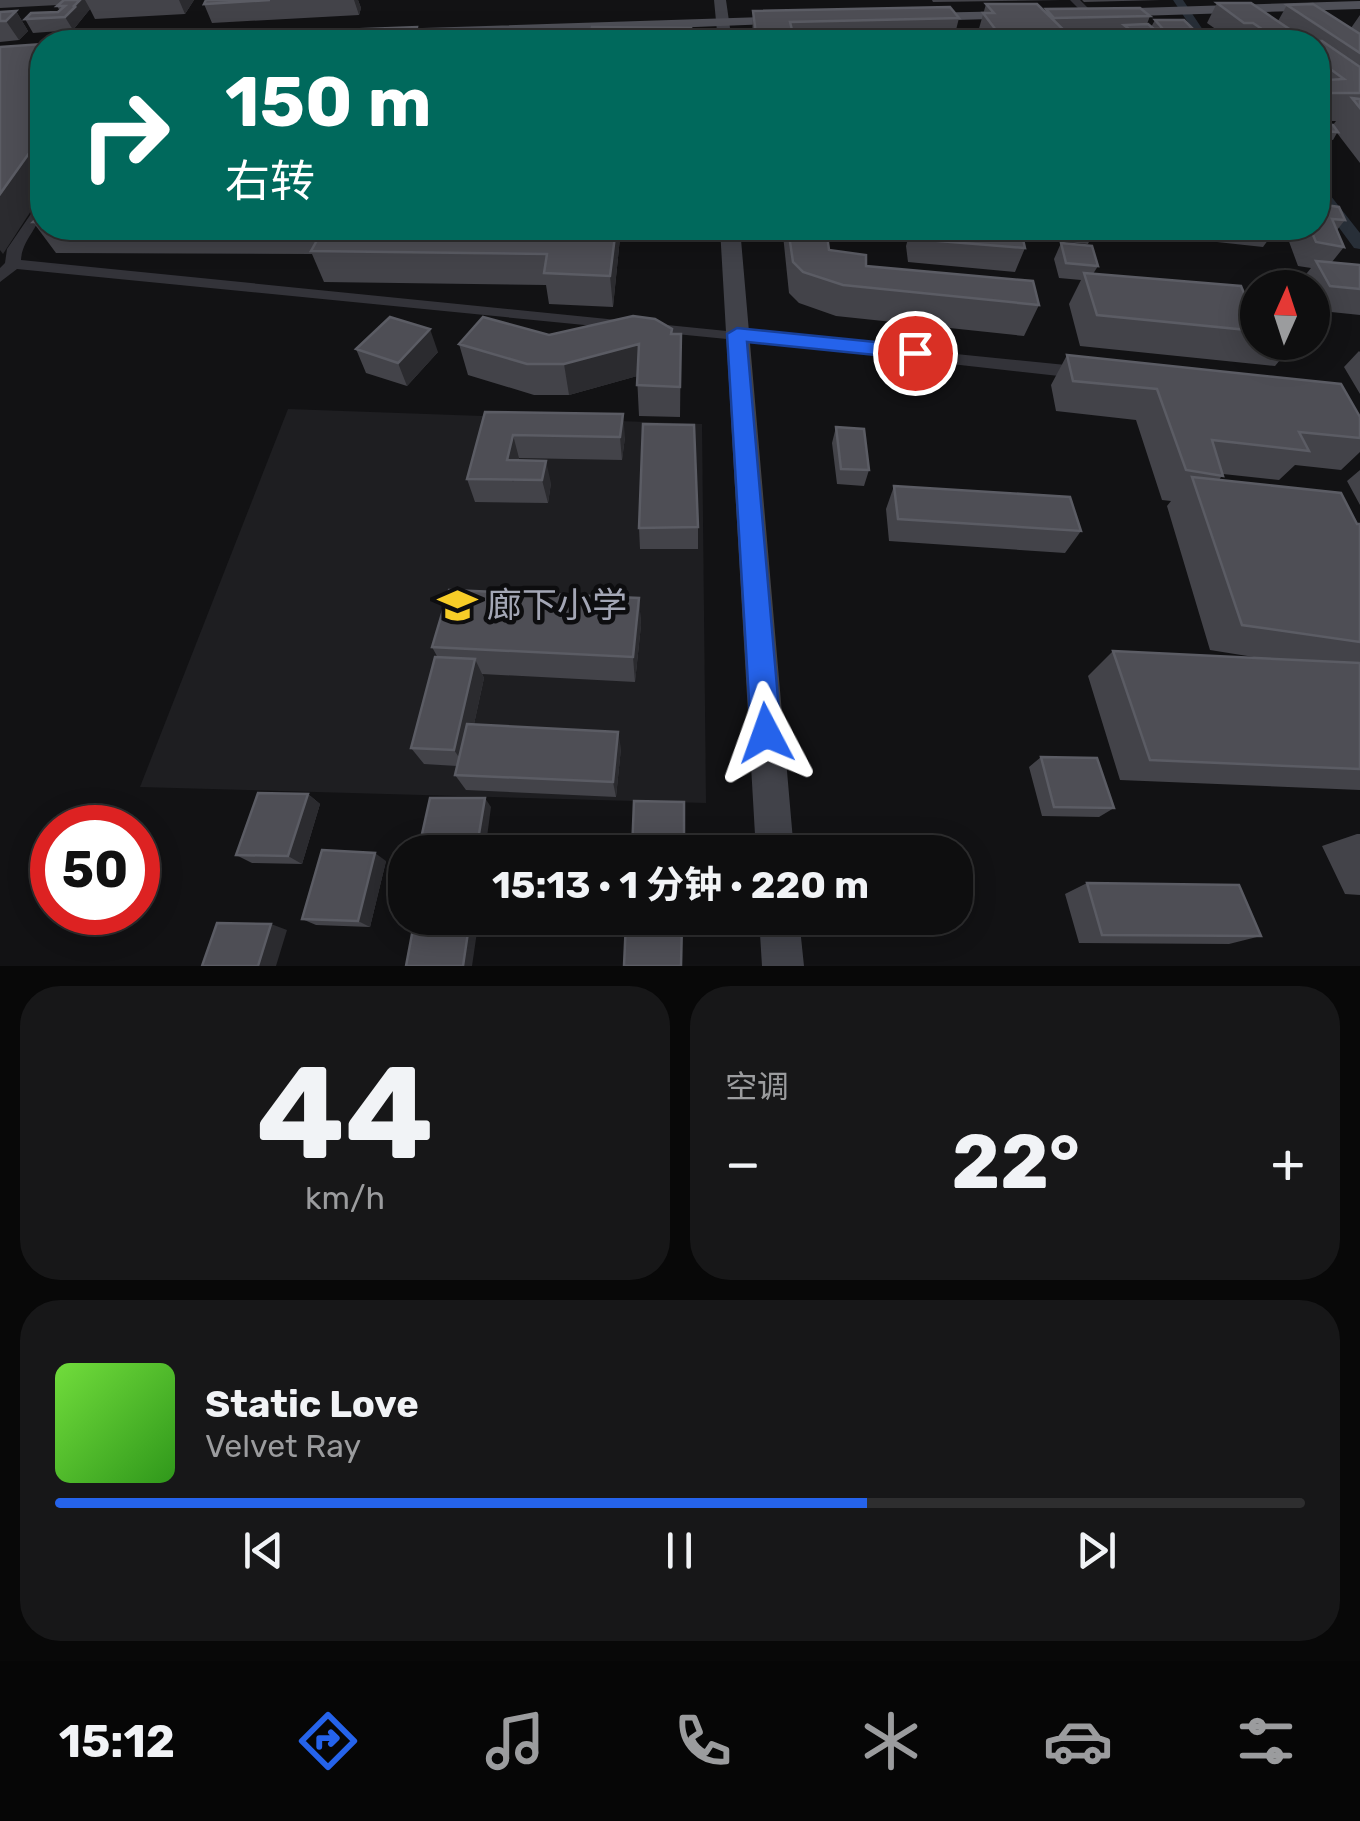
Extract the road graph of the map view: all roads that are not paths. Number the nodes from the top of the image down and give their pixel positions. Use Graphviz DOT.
graph roads {
  1 [pos="720,0"];
  2 [pos="1360,5"];
  3 [pos="1077,12"];
  4 [pos="1360,12"];
  5 [pos="1197,13"];
  6 [pos="1042,17"];
  7 [pos="819,20"];
  8 [pos="898,21"];
  9 [pos="802,27"];
  10 [pos="724,30"];
  11 [pos="733,30"];
  12 [pos="744,30"];
  13 [pos="30,226"];
  14 [pos="731,240"];
  15 [pos="7,271"];
  16 [pos="737,334"];
  17 [pos="1102,375"];
  18 [pos="773,835"];
  19 [pos="780,935"];
  20 [pos="783,966"];
  1 -- 10 [label="main road"];
  2 -- 5 [label="main road"];
  3 -- 5 [label="main road"];
  4 -- 5 [label="main road"];
  6 -- 8 [label="main road"];
  7 -- 11 [label="main road"];
  9 -- 12 [label="main road"];
  13 -- 15 [label="street"];
  14 -- 16 [label="main road"];
  15 -- 16 [label="street"];
  16 -- 17 [label="street"];
  16 -- 18 [label="main road"];
  19 -- 20 [label="main road"];
}
